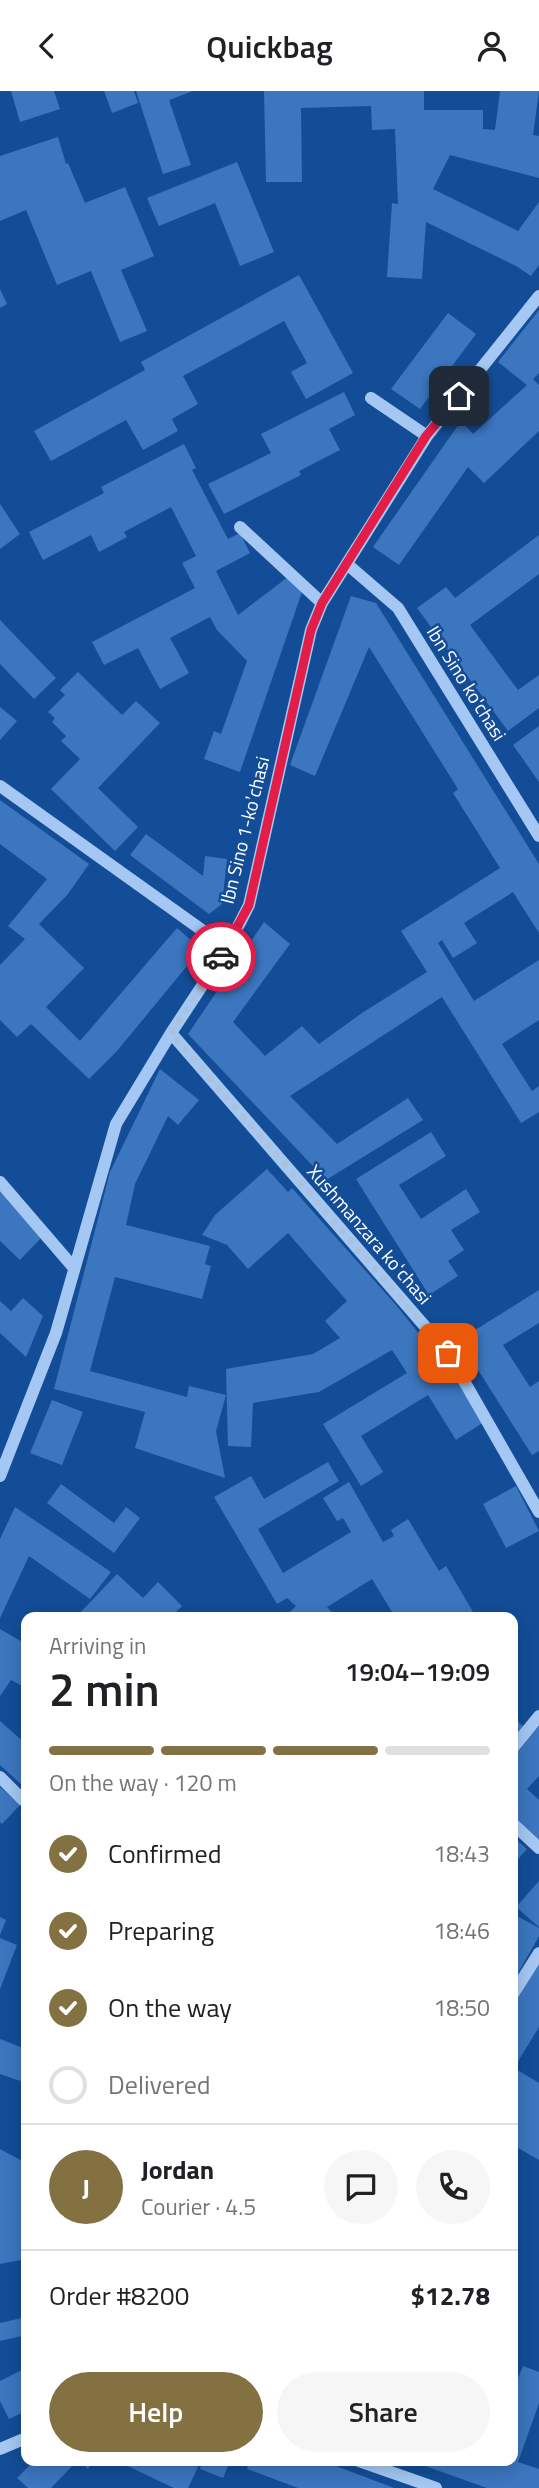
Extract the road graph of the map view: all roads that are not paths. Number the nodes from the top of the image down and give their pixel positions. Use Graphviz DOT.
graph roads {
  1 [pos="539,296"];
  2 [pos="371,398"];
  3 [pos="426,436"];
  4 [pos="240,527"];
  5 [pos="347,563"];
  6 [pos="322,603"];
  7 [pos="0,786"];
  8 [pos="539,836"];
  9 [pos="228,948"];
  10 [pos="171,1033"];
  11 [pos="0,1182"];
  12 [pos="74,1268"];
  13 [pos="0,1476"];
  14 [pos="539,1512"];
  15 [pos="539,1716"];
  16 [pos="518,1742"];
  17 [pos="0,1777"];
  18 [pos="21,1798"];
  19 [pos="518,1829"];
  20 [pos="539,1848"];
  21 [pos="539,1953"];
  22 [pos="518,1986"];
  23 [pos="21,2440"];
  24 [pos="0,2449"];
  25 [pos="373,2466"];
  26 [pos="436,2488"];
  1 -- 3 [label="street, Ibn Sino 1-koʼchasi"];
  2 -- 3 [label="street"];
  3 -- 5 [label="street, Ibn Sino 1-koʼchasi"];
  4 -- 6 [label="street"];
  5 -- 6 [label="street, Ibn Sino 1-koʼchasi"];
  5 -- 8 [label="street, Ibn Sino ko'chasi"];
  6 -- 9 [label="street, Ibn Sino 1-koʼchasi"];
  7 -- 9 [label="street"];
  9 -- 10 [label="street, Ibn Sino 1-koʼchasi"];
  10 -- 12 [label="street, Ibn Sino 1-koʼchasi"];
  10 -- 14 [label="street, Xushmanzara koʻchasi"];
  11 -- 12 [label="street"];
  12 -- 13 [label="street, Ibn Sino 1-koʼchasi"];
  15 -- 16 [label="street"];
  17 -- 18 [label="street"];
  19 -- 20 [label="street"];
  21 -- 22 [label="street"];
  23 -- 24 [label="street"];
  25 -- 26 [label="street"];
}
